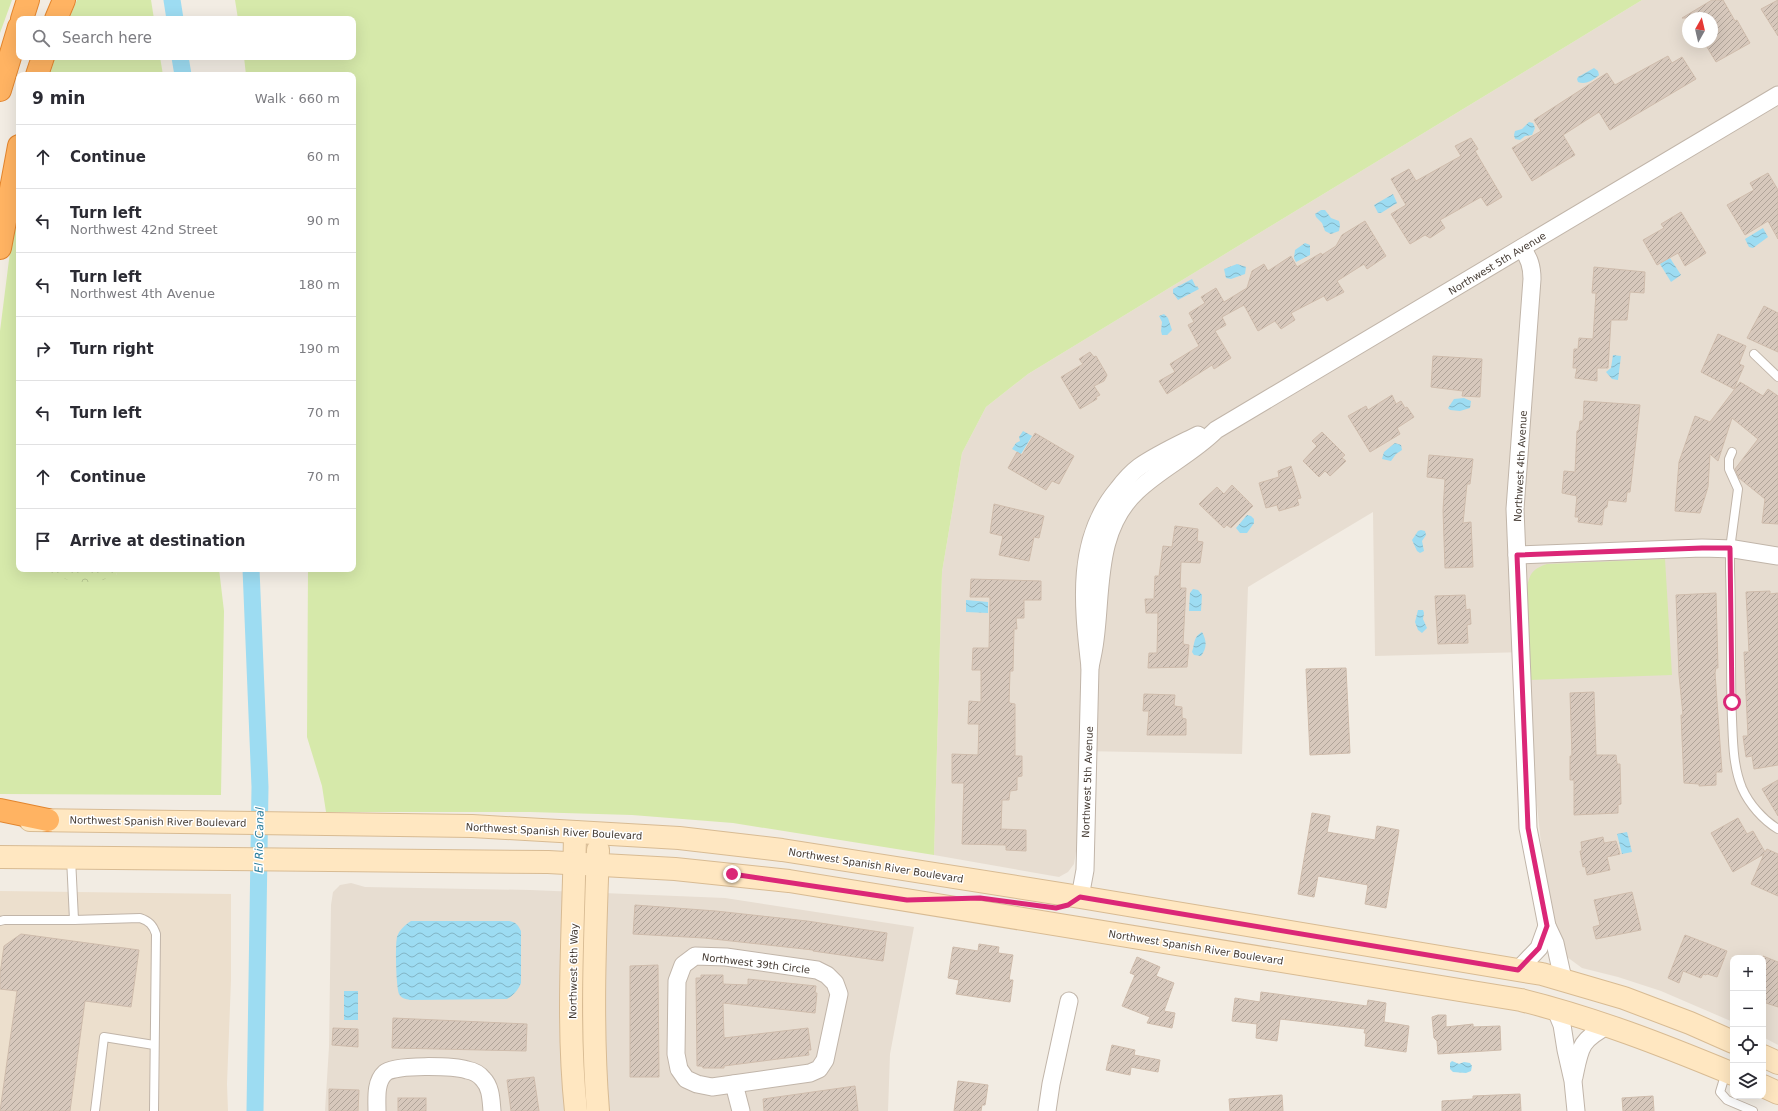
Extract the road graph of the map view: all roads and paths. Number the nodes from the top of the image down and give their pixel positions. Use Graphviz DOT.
graph roads {
  1 [pos="28,0"];
  2 [pos="64,0"];
  3 [pos="23,16"];
  4 [pos="57,16"];
  5 [pos="16,37"];
  6 [pos="42,60"];
  7 [pos="38,72"];
  8 [pos="0,90"];
  9 [pos="1778,95"];
  10 [pos="16,162"];
  11 [pos="0,248"];
  12 [pos="1522,248"];
  13 [pos="1754,354"];
  14 [pos="1778,377"];
  15 [pos="1732,452"];
  16 [pos="1730,548"];
  17 [pos="1517,555"];
  18 [pos="1778,556"];
  19 [pos="0,810"];
  20 [pos="0,820"];
  21 [pos="48,820"];
  22 [pos="1778,829"];
  23 [pos="575,832"];
  24 [pos="599,833"];
  25 [pos="0,857"];
  26 [pos="71,857"];
  27 [pos="575,863"];
  28 [pos="598,864"];
  29 [pos="1080,897"];
  30 [pos="907,900"];
  31 [pos="74,920"];
  32 [pos="0,921"];
  33 [pos="1547,926"];
  34 [pos="1518,970"];
  35 [pos="1563,979"];
  36 [pos="1069,1001"];
  37 [pos="1555,1008"];
  38 [pos="1609,1025"];
  39 [pos="1730,1041"];
  40 [pos="154,1045"];
  41 [pos="1766,1057"];
  42 [pos="1778,1063"];
  43 [pos="1730,1073"];
  44 [pos="1573,1081"];
  45 [pos="734,1084"];
  46 [pos="1766,1087"];
  47 [pos="1778,1093"];
  48 [pos="95,1111"];
  49 [pos="154,1111"];
  50 [pos="377,1111"];
  51 [pos="492,1111"];
  52 [pos="576,1111"];
  53 [pos="598,1111"];
  54 [pos="742,1111"];
  55 [pos="1047,1111"];
  56 [pos="1576,1111"];
  57 [pos="1751,1111"];
  1 -- 3 [label="highway"];
  2 -- 4 [label="highway"];
  5 -- 8 [label="highway"];
  6 -- 7 [label="highway"];
  9 -- 12 [label="street, Northwest 5th Avenue"];
  10 -- 11 [label="highway"];
  12 -- 17 [label="street, Northwest 4th Avenue"];
  12 -- 29 [label="street, Northwest 5th Avenue"];
  13 -- 14 [label="lane"];
  15 -- 16 [label="lane"];
  16 -- 17 [label="street"];
  16 -- 18 [label="street"];
  16 -- 22 [label="lane"];
  17 -- 33 [label="street, Northwest 4th Avenue"];
  19 -- 21 [label="highway"];
  20 -- 21 [label="main road, Northwest Spanish River Boulevard"];
  21 -- 23 [label="main road, Northwest Spanish River Boulevard"];
  23 -- 24 [label="main road, Northwest Spanish River Boulevard"];
  23 -- 27 [label="main road, Northwest 6th Way"];
  24 -- 28 [label="main road"];
  24 -- 29 [label="main road, Northwest Spanish River Boulevard"];
  25 -- 26 [label="main road, Northwest Spanish River Boulevard"];
  26 -- 27 [label="main road, Northwest Spanish River Boulevard"];
  26 -- 31 [label="lane"];
  27 -- 28 [label="main road, Northwest Spanish River Boulevard"];
  27 -- 52 [label="main road, Northwest 6th Way"];
  28 -- 30 [label="main road, Northwest Spanish River Boulevard"];
  28 -- 53 [label="main road"];
  29 -- 30 [label="main road"];
  29 -- 34 [label="main road, Northwest Spanish River Boulevard"];
  30 -- 37 [label="main road, Northwest Spanish River Boulevard"];
  31 -- 32 [label="lane"];
  31 -- 40 [label="lane"];
  33 -- 34 [label="street"];
  33 -- 35 [label="street, Northwest 4th Avenue"];
  34 -- 35 [label="main road, Northwest Spanish River Boulevard"];
  35 -- 39 [label="main road, Northwest Spanish River Boulevard"];
  36 -- 55 [label="street"];
  37 -- 38 [label="main road, Northwest Spanish River Boulevard"];
  37 -- 44 [label="street"];
  38 -- 43 [label="main road, Northwest Spanish River Boulevard"];
  38 -- 44 [label="street"];
  40 -- 48 [label="lane"];
  40 -- 49 [label="lane"];
  41 -- 42 [label="main road"];
  43 -- 57 [label="lane"];
  44 -- 56 [label="street"];
  45 -- 45 [label="street, Northwest 39th Circle"];
  45 -- 54 [label="street"];
  46 -- 47 [label="main road"];
  50 -- 51 [label="street"];
}
